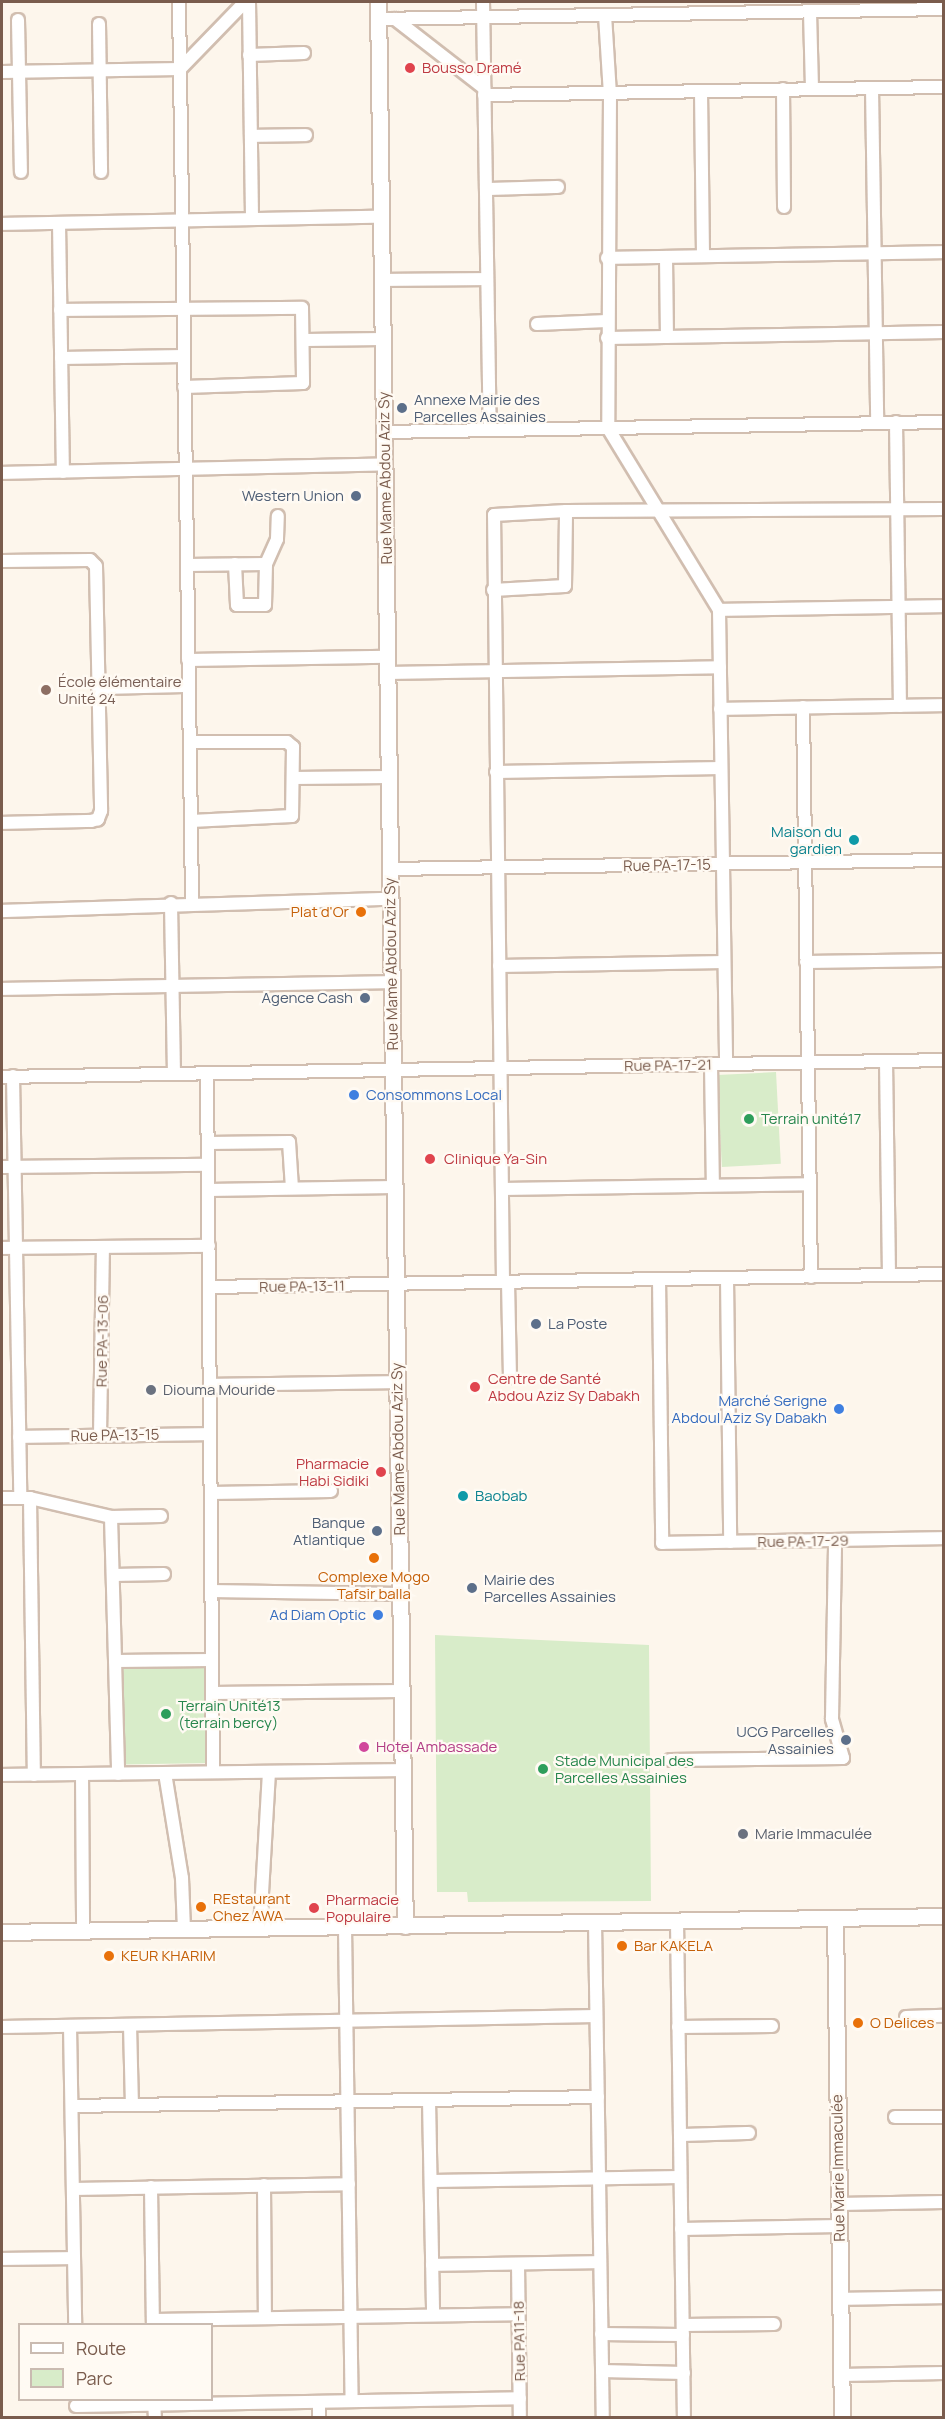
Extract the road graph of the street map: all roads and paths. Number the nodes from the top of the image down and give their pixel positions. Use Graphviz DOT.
graph roads {
  1 [pos="178,2"];
  2 [pos="247,2"];
  3 [pos="378,2"];
  4 [pos="483,2"];
  5 [pos="576,2"];
  6 [pos="858,6"];
  7 [pos="671,8"];
  8 [pos="944,9"];
  9 [pos="810,12"];
  10 [pos="605,15"];
  11 [pos="577,16"];
  12 [pos="483,17"];
  13 [pos="378,19"];
  14 [pos="395,19"];
  15 [pos="18,20"];
  16 [pos="99,24"];
  17 [pos="304,53"];
  18 [pos="249,55"];
  19 [pos="180,69"];
  20 [pos="100,71"];
  21 [pos="2,72"];
  22 [pos="19,72"];
  23 [pos="944,87"];
  24 [pos="872,88"];
  25 [pos="812,89"];
  26 [pos="783,90"];
  27 [pos="484,91"];
  28 [pos="701,91"];
  29 [pos="610,94"];
  30 [pos="306,135"];
  31 [pos="250,136"];
  32 [pos="21,172"];
  33 [pos="101,172"];
  34 [pos="558,187"];
  35 [pos="486,189"];
  36 [pos="784,207"];
  37 [pos="381,217"];
  38 [pos="252,219"];
  39 [pos="182,220"];
  40 [pos="59,223"];
  41 [pos="2,224"];
  42 [pos="944,252"];
  43 [pos="875,254"];
  44 [pos="703,256"];
  45 [pos="666,257"];
  46 [pos="607,258"];
  47 [pos="487,279"];
  48 [pos="382,280"];
  49 [pos="183,308"];
  50 [pos="60,310"];
  51 [pos="607,321"];
  52 [pos="537,324"];
  53 [pos="944,333"];
  54 [pos="876,334"];
  55 [pos="667,337"];
  56 [pos="608,338"];
  57 [pos="383,339"];
  58 [pos="305,340"];
  59 [pos="184,356"];
  60 [pos="61,358"];
  61 [pos="184,387"];
  62 [pos="896,422"];
  63 [pos="944,422"];
  64 [pos="877,423"];
  65 [pos="608,428"];
  66 [pos="490,430"];
  67 [pos="384,432"];
  68 [pos="385,464"];
  69 [pos="186,469"];
  70 [pos="63,472"];
  71 [pos="2,473"];
  72 [pos="944,508"];
  73 [pos="897,509"];
  74 [pos="566,511"];
  75 [pos="659,511"];
  76 [pos="278,516"];
  77 [pos="2,561"];
  78 [pos="235,564"];
  79 [pos="266,564"];
  80 [pos="187,565"];
  81 [pos="493,590"];
  82 [pos="944,606"];
  83 [pos="899,607"];
  84 [pos="719,610"];
  85 [pos="387,657"];
  86 [pos="188,660"];
  87 [pos="720,667"];
  88 [pos="494,671"];
  89 [pos="387,673"];
  90 [pos="189,686"];
  91 [pos="98,688"];
  92 [pos="944,705"];
  93 [pos="900,706"];
  94 [pos="803,707"];
  95 [pos="720,709"];
  96 [pos="190,742"];
  97 [pos="721,768"];
  98 [pos="496,772"];
  99 [pos="389,777"];
  100 [pos="293,778"];
  101 [pos="191,821"];
  102 [pos="2,823"];
  103 [pos="944,860"];
  104 [pos="805,862"];
  105 [pos="723,864"];
  106 [pos="497,867"];
  107 [pos="390,869"];
  108 [pos="391,899"];
  109 [pos="171,903"];
  110 [pos="192,903"];
  111 [pos="2,911"];
  112 [pos="944,960"];
  113 [pos="724,962"];
  114 [pos="806,962"];
  115 [pos="499,966"];
  116 [pos="392,982"];
  117 [pos="172,986"];
  118 [pos="2,989"];
  119 [pos="944,1060"];
  120 [pos="886,1061"];
  121 [pos="808,1063"];
  122 [pos="711,1064"];
  123 [pos="726,1064"];
  124 [pos="500,1068"];
  125 [pos="393,1070"];
  126 [pos="207,1073"];
  127 [pos="174,1074"];
  128 [pos="7,1076"];
  129 [pos="208,1143"];
  130 [pos="208,1165"];
  131 [pos="2,1167"];
  132 [pos="15,1167"];
  133 [pos="810,1184"];
  134 [pos="713,1185"];
  135 [pos="394,1186"];
  136 [pos="292,1188"];
  137 [pos="502,1189"];
  138 [pos="208,1190"];
  139 [pos="208,1246"];
  140 [pos="103,1247"];
  141 [pos="2,1248"];
  142 [pos="16,1248"];
  143 [pos="944,1274"];
  144 [pos="889,1275"];
  145 [pos="811,1277"];
  146 [pos="726,1278"];
  147 [pos="659,1280"];
  148 [pos="506,1282"];
  149 [pos="396,1284"];
  150 [pos="209,1287"];
  151 [pos="510,1378"];
  152 [pos="397,1382"];
  153 [pos="210,1385"];
  154 [pos="210,1434"];
  155 [pos="100,1436"];
  156 [pos="19,1437"];
  157 [pos="331,1491"];
  158 [pos="211,1493"];
  159 [pos="2,1498"];
  160 [pos="25,1498"];
  161 [pos="161,1516"];
  162 [pos="111,1517"];
  163 [pos="944,1538"];
  164 [pos="835,1540"];
  165 [pos="730,1542"];
  166 [pos="164,1574"];
  167 [pos="113,1575"];
  168 [pos="211,1591"];
  169 [pos="400,1594"];
  170 [pos="212,1660"];
  171 [pos="115,1661"];
  172 [pos="401,1690"];
  173 [pos="212,1693"];
  174 [pos="670,1760"];
  175 [pos="403,1770"];
  176 [pos="269,1772"];
  177 [pos="165,1773"];
  178 [pos="213,1773"];
  179 [pos="82,1774"];
  180 [pos="118,1774"];
  181 [pos="2,1775"];
  182 [pos="34,1775"];
  183 [pos="944,1916"];
  184 [pos="835,1918"];
  185 [pos="676,1920"];
  186 [pos="595,1922"];
  187 [pos="405,1926"];
  188 [pos="345,1927"];
  189 [pos="260,1928"];
  190 [pos="184,1929"];
  191 [pos="83,1931"];
  192 [pos="2,1932"];
  193 [pos="597,2016"];
  194 [pos="944,2016"];
  195 [pos="906,2017"];
  196 [pos="346,2021"];
  197 [pos="130,2025"];
  198 [pos="70,2026"];
  199 [pos="772,2026"];
  200 [pos="2,2027"];
  201 [pos="678,2027"];
  202 [pos="598,2097"];
  203 [pos="429,2100"];
  204 [pos="347,2102"];
  205 [pos="72,2106"];
  206 [pos="132,2106"];
  207 [pos="944,2116"];
  208 [pos="895,2117"];
  209 [pos="749,2133"];
  210 [pos="680,2135"];
  211 [pos="680,2177"];
  212 [pos="599,2178"];
  213 [pos="430,2181"];
  214 [pos="349,2184"];
  215 [pos="264,2186"];
  216 [pos="151,2187"];
  217 [pos="73,2189"];
  218 [pos="944,2202"];
  219 [pos="839,2204"];
  220 [pos="839,2226"];
  221 [pos="681,2229"];
  222 [pos="74,2258"];
  223 [pos="2,2259"];
  224 [pos="600,2262"];
  225 [pos="518,2264"];
  226 [pos="432,2265"];
  227 [pos="944,2296"];
  228 [pos="840,2299"];
  229 [pos="518,2314"];
  230 [pos="433,2315"];
  231 [pos="351,2317"];
  232 [pos="265,2318"];
  233 [pos="153,2322"];
  234 [pos="75,2323"];
  235 [pos="774,2324"];
  236 [pos="683,2330"];
  237 [pos="601,2334"];
  238 [pos="602,2371"];
  239 [pos="684,2373"];
  240 [pos="944,2373"];
  241 [pos="841,2375"];
  242 [pos="520,2398"];
  243 [pos="352,2401"];
  244 [pos="319,2402"];
  245 [pos="238,2403"];
  246 [pos="155,2407"];
  247 [pos="76,2408"];
  248 [pos="238,2418"];
  249 [pos="319,2418"];
  250 [pos="520,2418"];
  251 [pos="603,2418"];
  252 [pos="684,2418"];
  253 [pos="842,2418"];
  1 -- 19 [label="street"];
  2 -- 18 [label="street"];
  2 -- 19 [label="street"];
  3 -- 13 [label="street, Rue Mame Abdou Aziz Sy"];
  4 -- 12 [label="street"];
  5 -- 11 [label="street"];
  6 -- 8 [label="street"];
  6 -- 9 [label="street"];
  7 -- 9 [label="street"];
  7 -- 10 [label="street"];
  9 -- 25 [label="street"];
  10 -- 11 [label="street"];
  10 -- 29 [label="street"];
  11 -- 12 [label="street"];
  12 -- 14 [label="street"];
  12 -- 27 [label="street"];
  13 -- 14 [label="street"];
  13 -- 37 [label="street, Rue Mame Abdou Aziz Sy"];
  14 -- 27 [label="street"];
  15 -- 22 [label="street"];
  16 -- 20 [label="street"];
  17 -- 18 [label="street"];
  18 -- 31 [label="street"];
  19 -- 20 [label="street"];
  19 -- 39 [label="street"];
  20 -- 22 [label="street"];
  20 -- 33 [label="street"];
  21 -- 22 [label="street"];
  22 -- 32 [label="street"];
  23 -- 24 [label="street"];
  24 -- 25 [label="street"];
  24 -- 43 [label="street"];
  25 -- 26 [label="street"];
  26 -- 28 [label="street"];
  26 -- 36 [label="street"];
  27 -- 29 [label="street"];
  27 -- 35 [label="street"];
  28 -- 29 [label="street"];
  28 -- 44 [label="street"];
  29 -- 46 [label="street"];
  30 -- 31 [label="street"];
  31 -- 38 [label="street"];
  34 -- 35 [label="street"];
  35 -- 47 [label="street"];
  37 -- 38 [label="street"];
  37 -- 48 [label="street, Rue Mame Abdou Aziz Sy"];
  38 -- 39 [label="street"];
  39 -- 40 [label="street"];
  39 -- 49 [label="street"];
  40 -- 41 [label="street"];
  40 -- 50 [label="street"];
  42 -- 43 [label="street"];
  43 -- 44 [label="street"];
  43 -- 54 [label="street"];
  44 -- 45 [label="street"];
  45 -- 46 [label="street"];
  45 -- 55 [label="street"];
  46 -- 51 [label="street"];
  47 -- 48 [label="street"];
  47 -- 66 [label="street"];
  48 -- 57 [label="street, Rue Mame Abdou Aziz Sy"];
  49 -- 50 [label="street"];
  49 -- 58 [label="street"];
  49 -- 59 [label="street"];
  50 -- 60 [label="street"];
  51 -- 52 [label="street"];
  51 -- 56 [label="street"];
  53 -- 54 [label="street"];
  54 -- 55 [label="street"];
  54 -- 64 [label="street"];
  55 -- 56 [label="street"];
  56 -- 65 [label="street"];
  57 -- 58 [label="street"];
  57 -- 67 [label="street, Rue Mame Abdou Aziz Sy"];
  58 -- 61 [label="street"];
  59 -- 60 [label="street"];
  59 -- 61 [label="street"];
  60 -- 70 [label="street"];
  61 -- 69 [label="street"];
  62 -- 63 [label="street"];
  62 -- 64 [label="street"];
  62 -- 73 [label="street"];
  64 -- 65 [label="street"];
  65 -- 66 [label="street"];
  65 -- 75 [label="street"];
  66 -- 67 [label="street"];
  67 -- 68 [label="street, Rue Mame Abdou Aziz Sy"];
  68 -- 69 [label="street"];
  68 -- 85 [label="street, Rue Mame Abdou Aziz Sy"];
  69 -- 70 [label="street"];
  69 -- 80 [label="street"];
  70 -- 71 [label="street"];
  72 -- 73 [label="street"];
  73 -- 75 [label="street"];
  73 -- 83 [label="street"];
  74 -- 75 [label="street"];
  74 -- 81 [label="street"];
  74 -- 81 [label="street"];
  75 -- 84 [label="street"];
  76 -- 79 [label="street"];
  77 -- 91 [label="street"];
  78 -- 79 [label="street"];
  78 -- 79 [label="street"];
  78 -- 80 [label="street"];
  80 -- 86 [label="street"];
  81 -- 88 [label="street"];
  82 -- 83 [label="street"];
  83 -- 84 [label="street"];
  83 -- 93 [label="street"];
  84 -- 87 [label="street"];
  85 -- 86 [label="street"];
  85 -- 89 [label="street, Rue Mame Abdou Aziz Sy"];
  86 -- 90 [label="street"];
  87 -- 88 [label="street"];
  87 -- 95 [label="street"];
  88 -- 89 [label="street"];
  88 -- 98 [label="street"];
  89 -- 99 [label="street, Rue Mame Abdou Aziz Sy"];
  90 -- 91 [label="street"];
  90 -- 96 [label="street"];
  91 -- 102 [label="street"];
  92 -- 93 [label="street"];
  93 -- 94 [label="street"];
  94 -- 95 [label="street"];
  94 -- 104 [label="street"];
  95 -- 97 [label="street"];
  96 -- 100 [label="street"];
  96 -- 101 [label="street"];
  97 -- 98 [label="street"];
  97 -- 105 [label="street"];
  98 -- 106 [label="street"];
  99 -- 100 [label="street"];
  99 -- 107 [label="street, Rue Mame Abdou Aziz Sy"];
  100 -- 101 [label="street"];
  101 -- 110 [label="street"];
  103 -- 104 [label="street, Rue PA-17-15"];
  104 -- 105 [label="street, Rue PA-17-15"];
  104 -- 114 [label="street"];
  105 -- 106 [label="street, Rue PA-17-15"];
  105 -- 113 [label="street"];
  106 -- 107 [label="street, Rue PA-17-15"];
  106 -- 115 [label="street"];
  107 -- 108 [label="street, Rue Mame Abdou Aziz Sy"];
  108 -- 110 [label="street"];
  108 -- 116 [label="street, Rue Mame Abdou Aziz Sy"];
  109 -- 110 [label="street"];
  109 -- 111 [label="street"];
  109 -- 117 [label="street"];
  112 -- 114 [label="street"];
  113 -- 115 [label="street"];
  113 -- 123 [label="street"];
  114 -- 121 [label="street"];
  115 -- 124 [label="street"];
  116 -- 117 [label="street"];
  116 -- 125 [label="street, Rue Mame Abdou Aziz Sy"];
  117 -- 118 [label="street"];
  117 -- 127 [label="street"];
  119 -- 120 [label="street, Rue PA-17-21"];
  120 -- 121 [label="street, Rue PA-17-21"];
  120 -- 144 [label="street"];
  121 -- 123 [label="street, Rue PA-17-21"];
  121 -- 133 [label="street"];
  122 -- 123 [label="street, Rue PA-17-21"];
  122 -- 124 [label="street, Rue PA-17-21"];
  122 -- 134 [label="street"];
  124 -- 125 [label="street, Rue PA-17-21"];
  124 -- 137 [label="street"];
  125 -- 126 [label="street, Rue PA-17-21"];
  125 -- 135 [label="street, Rue Mame Abdou Aziz Sy"];
  126 -- 127 [label="street, Rue PA-17-21"];
  126 -- 129 [label="street"];
  127 -- 128 [label="street, Rue PA-17-21"];
  128 -- 132 [label="street"];
  129 -- 130 [label="street"];
  129 -- 136 [label="street"];
  130 -- 132 [label="street"];
  130 -- 138 [label="street"];
  131 -- 132 [label="street"];
  132 -- 142 [label="street"];
  133 -- 134 [label="street"];
  133 -- 145 [label="street"];
  134 -- 137 [label="street"];
  135 -- 136 [label="street"];
  135 -- 149 [label="street, Rue Mame Abdou Aziz Sy"];
  136 -- 138 [label="street"];
  137 -- 148 [label="street"];
  138 -- 139 [label="street"];
  139 -- 140 [label="street"];
  139 -- 150 [label="street"];
  140 -- 142 [label="street"];
  140 -- 155 [label="street, Rue PA-13-06"];
  141 -- 142 [label="street"];
  142 -- 156 [label="street"];
  143 -- 144 [label="street, Rue PA-13-11"];
  144 -- 145 [label="street, Rue PA-13-11"];
  145 -- 146 [label="street, Rue PA-13-11"];
  146 -- 147 [label="street, Rue PA-13-11"];
  146 -- 165 [label="street"];
  147 -- 148 [label="street, Rue PA-13-11"];
  147 -- 165 [label="street, Rue PA-17-29"];
  148 -- 149 [label="street, Rue PA-13-11"];
  148 -- 151 [label="street"];
  149 -- 150 [label="street, Rue PA-13-11"];
  149 -- 152 [label="street, Rue Mame Abdou Aziz Sy"];
  150 -- 153 [label="street"];
  152 -- 153 [label="street"];
  152 -- 169 [label="street, Rue Mame Abdou Aziz Sy"];
  153 -- 154 [label="street"];
  154 -- 155 [label="street, Rue PA-13-15"];
  154 -- 158 [label="street"];
  155 -- 156 [label="street, Rue PA-13-15"];
  156 -- 160 [label="street"];
  157 -- 158 [label="street"];
  158 -- 168 [label="street"];
  159 -- 160 [label="street"];
  160 -- 162 [label="street"];
  160 -- 182 [label="street"];
  161 -- 162 [label="street"];
  162 -- 167 [label="street"];
  163 -- 164 [label="street, Rue PA-17-29"];
  164 -- 165 [label="street, Rue PA-17-29"];
  164 -- 174 [label="street"];
  166 -- 167 [label="street"];
  167 -- 171 [label="street"];
  168 -- 169 [label="street"];
  168 -- 170 [label="street"];
  169 -- 172 [label="street, Rue Mame Abdou Aziz Sy"];
  170 -- 171 [label="street"];
  170 -- 173 [label="street"];
  171 -- 180 [label="street"];
  172 -- 173 [label="street"];
  172 -- 175 [label="street, Rue Mame Abdou Aziz Sy"];
  173 -- 178 [label="street"];
  175 -- 176 [label="street"];
  175 -- 187 [label="street, Rue Mame Abdou Aziz Sy"];
  176 -- 178 [label="street"];
  176 -- 189 [label="street"];
  177 -- 178 [label="street"];
  177 -- 180 [label="street"];
  177 -- 190 [label="street"];
  179 -- 180 [label="street"];
  179 -- 182 [label="street"];
  179 -- 191 [label="street"];
  181 -- 182 [label="street"];
  183 -- 184 [label="street"];
  184 -- 185 [label="street"];
  184 -- 219 [label="street, Rue Marie Immaculée"];
  185 -- 186 [label="street"];
  185 -- 201 [label="street"];
  186 -- 187 [label="street"];
  186 -- 193 [label="street"];
  187 -- 188 [label="street"];
  188 -- 189 [label="street"];
  188 -- 196 [label="street"];
  189 -- 190 [label="street"];
  190 -- 191 [label="street"];
  191 -- 192 [label="street"];
  193 -- 196 [label="street"];
  193 -- 202 [label="street"];
  194 -- 195 [label="street"];
  196 -- 197 [label="street"];
  196 -- 204 [label="street"];
  197 -- 198 [label="street"];
  197 -- 206 [label="street"];
  198 -- 200 [label="street"];
  198 -- 205 [label="street"];
  199 -- 201 [label="street"];
  201 -- 210 [label="street"];
  202 -- 203 [label="street"];
  202 -- 212 [label="street"];
  203 -- 204 [label="street"];
  203 -- 213 [label="street"];
  204 -- 206 [label="street"];
  204 -- 214 [label="street"];
  205 -- 206 [label="street"];
  205 -- 217 [label="street"];
  207 -- 208 [label="street"];
  209 -- 210 [label="street"];
  210 -- 211 [label="street"];
  211 -- 212 [label="street"];
  211 -- 221 [label="street"];
  212 -- 213 [label="street"];
  212 -- 224 [label="street"];
  213 -- 226 [label="street"];
  214 -- 215 [label="street"];
  214 -- 231 [label="street"];
  215 -- 216 [label="street"];
  215 -- 232 [label="street"];
  216 -- 217 [label="street"];
  216 -- 233 [label="street"];
  217 -- 222 [label="street"];
  218 -- 219 [label="street"];
  219 -- 220 [label="street, Rue Marie Immaculée"];
  220 -- 221 [label="street"];
  220 -- 228 [label="street, Rue Marie Immaculée"];
  221 -- 236 [label="street"];
  222 -- 223 [label="street"];
  222 -- 234 [label="street"];
  224 -- 225 [label="street"];
  224 -- 237 [label="street"];
  225 -- 226 [label="street"];
  225 -- 229 [label="street, Rue PA11-18"];
  226 -- 230 [label="street"];
  227 -- 228 [label="street"];
  228 -- 241 [label="street, Rue Marie Immaculée"];
  229 -- 230 [label="street"];
  229 -- 242 [label="street, Rue PA11-18"];
  230 -- 231 [label="street"];
  231 -- 232 [label="street"];
  231 -- 243 [label="street"];
  232 -- 233 [label="street"];
  235 -- 236 [label="street"];
  236 -- 237 [label="street"];
  236 -- 239 [label="street"];
  237 -- 238 [label="street"];
  238 -- 239 [label="street"];
  238 -- 251 [label="street"];
  239 -- 252 [label="street"];
  240 -- 241 [label="street"];
  241 -- 253 [label="street, Rue Marie Immaculée"];
  242 -- 243 [label="street"];
  242 -- 250 [label="street, Rue PA11-18"];
  243 -- 244 [label="street"];
  244 -- 245 [label="street"];
  244 -- 249 [label="street"];
  245 -- 246 [label="street"];
  245 -- 248 [label="street"];
  246 -- 247 [label="street"];
}
